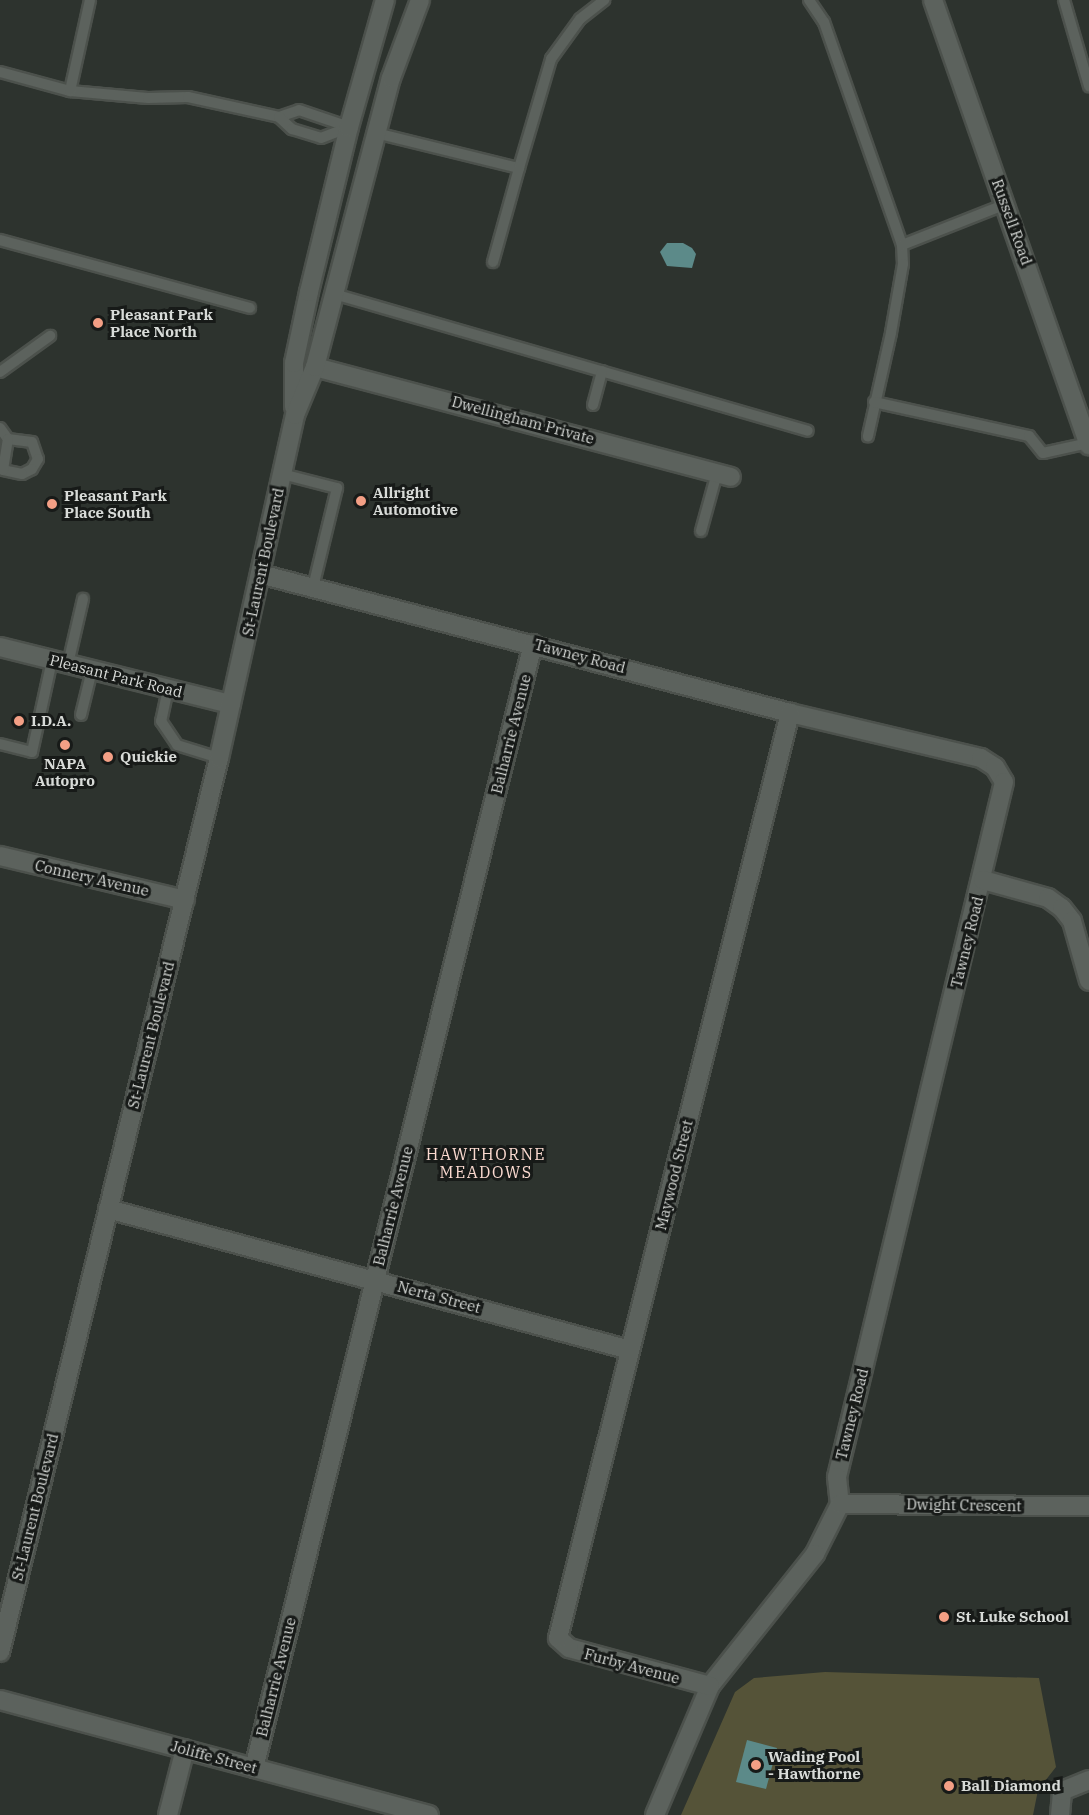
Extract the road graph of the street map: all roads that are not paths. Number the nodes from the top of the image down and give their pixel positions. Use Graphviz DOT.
graph roads {
  1 [pos="90,0"];
  2 [pos="385,0"];
  3 [pos="420,0"];
  4 [pos="604,0"];
  5 [pos="809,0"];
  6 [pos="933,0"];
  7 [pos="1064,0"];
  8 [pos="0,72"];
  9 [pos="1089,86"];
  10 [pos="70,91"];
  11 [pos="279,117"];
  12 [pos="349,127"];
  13 [pos="376,133"];
  14 [pos="519,168"];
  15 [pos="1006,204"];
  16 [pos="0,240"];
  17 [pos="902,245"];
  18 [pos="493,261"];
  19 [pos="334,294"];
  20 [pos="250,308"];
  21 [pos="50,336"];
  22 [pos="315,366"];
  23 [pos="602,371"];
  24 [pos="0,372"];
  25 [pos="1081,390"];
  26 [pos="874,402"];
  27 [pos="593,405"];
  28 [pos="295,415"];
  29 [pos="0,428"];
  30 [pos="808,431"];
  31 [pos="868,436"];
  32 [pos="8,439"];
  33 [pos="1089,444"];
  34 [pos="2,472"];
  35 [pos="282,474"];
  36 [pos="724,475"];
  37 [pos="700,531"];
  38 [pos="260,573"];
  39 [pos="313,587"];
  40 [pos="83,599"];
  41 [pos="533,644"];
  42 [pos="0,648"];
  43 [pos="60,662"];
  44 [pos="92,670"];
  45 [pos="168,688"];
  46 [pos="231,704"];
  47 [pos="790,713"];
  48 [pos="81,715"];
  49 [pos="0,744"];
  50 [pos="219,758"];
  51 [pos="0,856"];
  52 [pos="983,880"];
  53 [pos="185,900"];
  54 [pos="1089,981"];
  55 [pos="108,1209"];
  56 [pos="374,1280"];
  57 [pos="630,1350"];
  58 [pos="840,1504"];
  59 [pos="1089,1506"];
  60 [pos="558,1638"];
  61 [pos="0,1652"];
  62 [pos="710,1686"];
  63 [pos="0,1700"];
  64 [pos="185,1749"];
  65 [pos="254,1768"];
  66 [pos="1089,1780"];
  67 [pos="369,1808"];
  68 [pos="168,1815"];
  69 [pos="429,1815"];
  70 [pos="655,1815"];
  71 [pos="1060,1815"];
  1 -- 10 [label="lane"];
  2 -- 12 [label="street, St-Laurent Boulevard"];
  3 -- 13 [label="street, St-Laurent Boulevard"];
  4 -- 14 [label="lane"];
  5 -- 17 [label="lane"];
  6 -- 15 [label="street, Russell Road"];
  7 -- 9 [label="lane"];
  8 -- 10 [label="lane"];
  10 -- 11 [label="lane"];
  11 -- 12 [label="lane"];
  11 -- 12 [label="lane"];
  12 -- 13 [label="street"];
  12 -- 28 [label="street, St-Laurent Boulevard"];
  13 -- 14 [label="lane"];
  13 -- 19 [label="street, St-Laurent Boulevard"];
  14 -- 18 [label="lane"];
  15 -- 17 [label="lane"];
  15 -- 25 [label="street, Russell Road"];
  16 -- 20 [label="lane"];
  17 -- 26 [label="lane"];
  19 -- 22 [label="street, St-Laurent Boulevard"];
  19 -- 23 [label="lane"];
  21 -- 24 [label="lane"];
  22 -- 28 [label="street, St-Laurent Boulevard"];
  22 -- 36 [label="street, Dwellingham Private"];
  23 -- 27 [label="lane"];
  23 -- 30 [label="lane"];
  25 -- 33 [label="street, Russell Road"];
  26 -- 31 [label="lane"];
  26 -- 33 [label="lane"];
  28 -- 35 [label="street, St-Laurent Boulevard"];
  29 -- 32 [label="lane"];
  32 -- 34 [label="lane"];
  32 -- 34 [label="lane"];
  35 -- 38 [label="street, St-Laurent Boulevard"];
  35 -- 39 [label="lane"];
  36 -- 37 [label="lane"];
  38 -- 39 [label="street, Tawney Road"];
  38 -- 46 [label="street, St-Laurent Boulevard"];
  39 -- 41 [label="street, Tawney Road"];
  40 -- 43 [label="lane"];
  41 -- 47 [label="street, Tawney Road"];
  41 -- 56 [label="street, Balharrie Avenue"];
  42 -- 43 [label="street, Pleasant Park Road"];
  43 -- 44 [label="street, Pleasant Park Road"];
  43 -- 49 [label="lane"];
  44 -- 45 [label="street, Pleasant Park Road"];
  44 -- 48 [label="lane"];
  45 -- 46 [label="street, Pleasant Park Road"];
  45 -- 50 [label="lane"];
  46 -- 50 [label="street, St-Laurent Boulevard"];
  47 -- 52 [label="street, Tawney Road"];
  47 -- 57 [label="street, Maywood Street"];
  50 -- 53 [label="street, St-Laurent Boulevard"];
  51 -- 53 [label="street, Connery Avenue"];
  52 -- 54 [label="street"];
  52 -- 58 [label="street, Tawney Road"];
  53 -- 55 [label="street, St-Laurent Boulevard"];
  55 -- 56 [label="street, Nerta Street"];
  55 -- 61 [label="street, St-Laurent Boulevard"];
  56 -- 57 [label="street, Nerta Street"];
  56 -- 65 [label="street, Balharrie Avenue"];
  57 -- 60 [label="street, Maywood Street"];
  58 -- 59 [label="street, Dwight Crescent"];
  58 -- 62 [label="street"];
  60 -- 62 [label="street, Furby Avenue"];
  62 -- 70 [label="street"];
  63 -- 64 [label="street, Joliffe Street"];
  64 -- 65 [label="street, Joliffe Street"];
  64 -- 68 [label="street"];
  65 -- 67 [label="street, Joliffe Street"];
  66 -- 71 [label="street"];
  67 -- 69 [label="street, Joliffe Street"];
}
